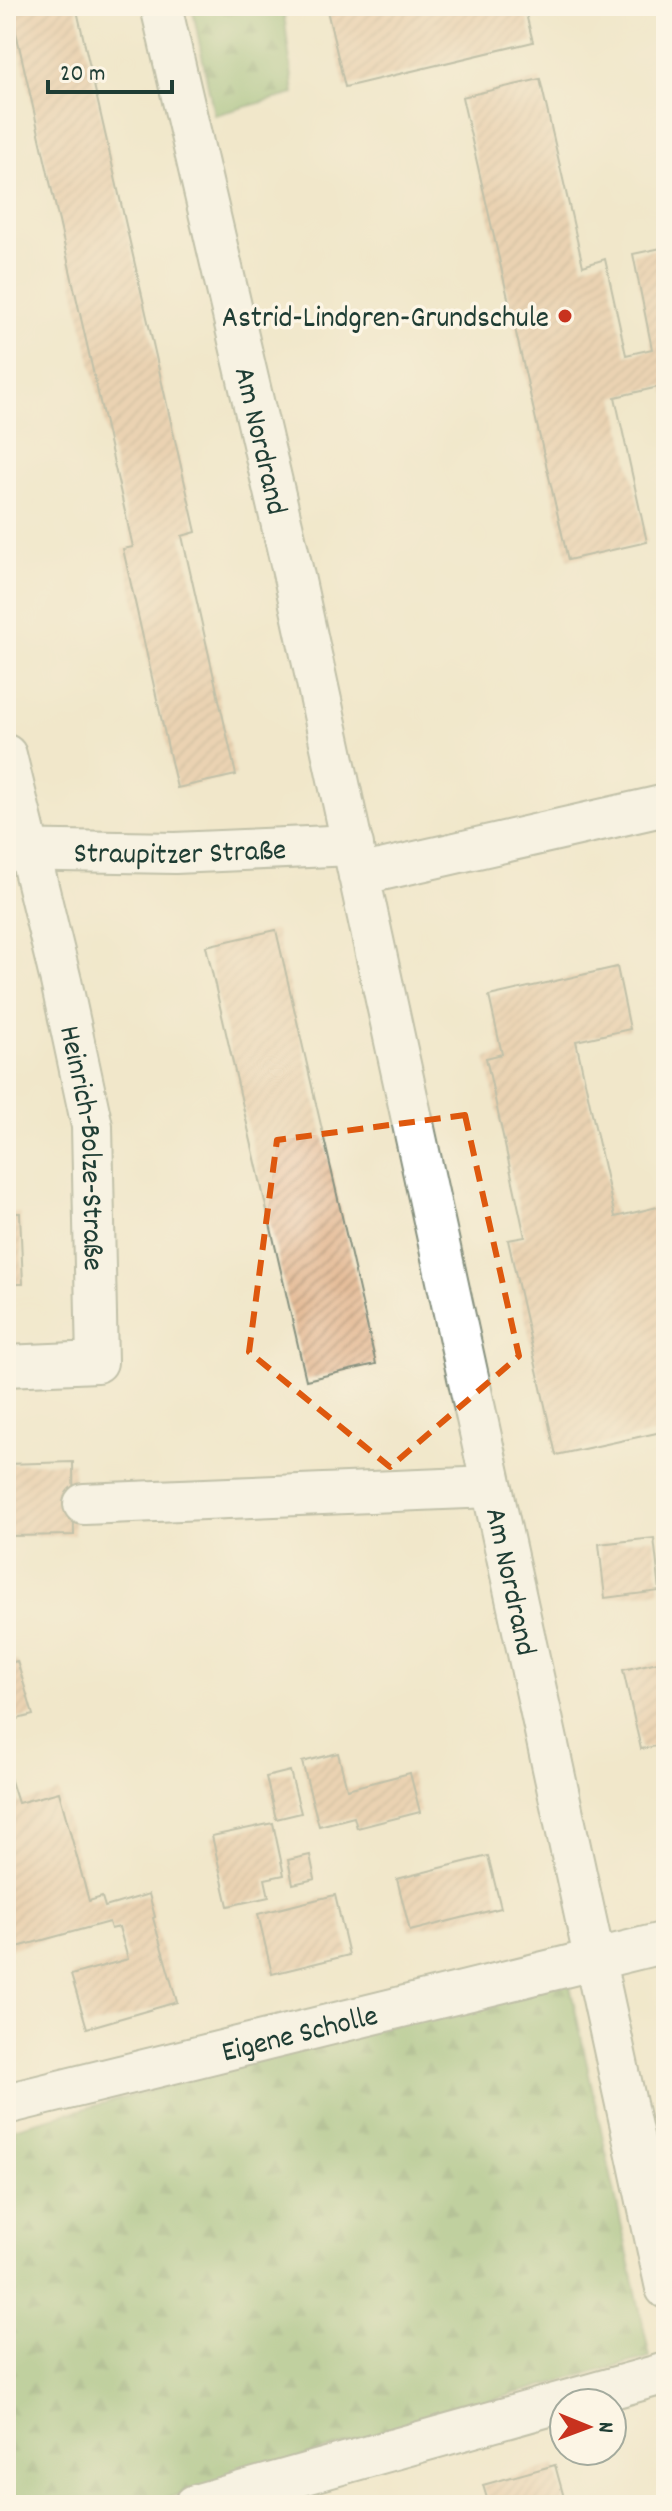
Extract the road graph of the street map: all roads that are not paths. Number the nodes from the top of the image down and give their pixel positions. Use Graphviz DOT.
graph roads {
  1 [pos="161,6"];
  2 [pos="6,755"];
  3 [pos="666,805"];
  4 [pos="17,850"];
  5 [pos="356,860"];
  6 [pos="6,1366"];
  7 [pos="491,1487"];
  8 [pos="84,1504"];
  9 [pos="666,1942"];
  10 [pos="593,1959"];
  11 [pos="6,2104"];
  12 [pos="666,2288"];
  13 [pos="666,2373"];
  14 [pos="195,2505"];
  1 -- 5 [label="street, Am Nordrand"];
  2 -- 4 [label="street"];
  3 -- 5 [label="street"];
  4 -- 5 [label="street, Straupitzer Straße"];
  4 -- 6 [label="street, Heinrich-Bolze-Straße"];
  5 -- 7 [label="street, Am Nordrand"];
  7 -- 8 [label="street"];
  7 -- 10 [label="street, Am Nordrand"];
  9 -- 10 [label="street, Eigene Scholle"];
  10 -- 11 [label="street, Eigene Scholle"];
  10 -- 12 [label="street, Am Nordrand"];
  13 -- 14 [label="street"];
}
